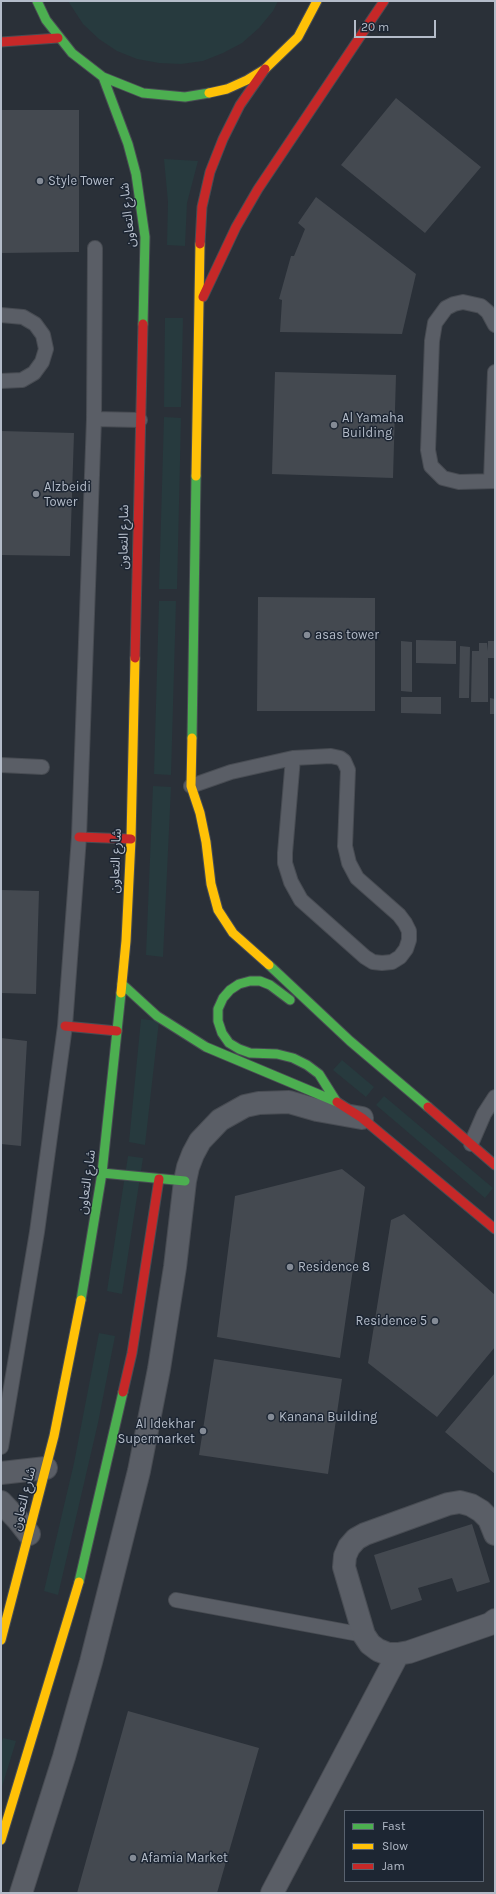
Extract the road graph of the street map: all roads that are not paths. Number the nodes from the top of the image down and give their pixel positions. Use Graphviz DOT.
graph roads {
  1 [pos="37,1"];
  2 [pos="317,1"];
  3 [pos="384,1"];
  4 [pos="58,38"];
  5 [pos="1,42"];
  6 [pos="265,69"];
  7 [pos="103,77"];
  8 [pos="95,248"];
  9 [pos="200,305"];
  10 [pos="1,315"];
  11 [pos="495,325"];
  12 [pos="495,372"];
  13 [pos="1,381"];
  14 [pos="94,419"];
  15 [pos="140,420"];
  16 [pos="493,481"];
  17 [pos="293,758"];
  18 [pos="1,765"];
  19 [pos="42,767"];
  20 [pos="191,786"];
  21 [pos="79,837"];
  22 [pos="131,840"];
  23 [pos="122,984"];
  24 [pos="296,1005"];
  25 [pos="304,1012"];
  26 [pos="65,1026"];
  27 [pos="117,1031"];
  28 [pos="350,1041"];
  29 [pos="495,1097"];
  30 [pos="336,1101"];
  31 [pos="362,1118"];
  32 [pos="471,1144"];
  33 [pos="495,1165"];
  34 [pos="102,1173"];
  35 [pos="160,1179"];
  36 [pos="185,1181"];
  37 [pos="495,1229"];
  38 [pos="1,1447"];
  39 [pos="46,1468"];
  40 [pos="1,1473"];
  41 [pos="1,1502"];
  42 [pos="29,1534"];
  43 [pos="495,1534"];
  44 [pos="176,1600"];
  45 [pos="493,1624"];
  46 [pos="364,1635"];
  47 [pos="1,1640"];
  48 [pos="398,1654"];
  49 [pos="1,1840"];
  50 [pos="21,1893"];
  51 [pos="272,1893"];
  1 -- 4 [label="main road"];
  2 -- 6 [label="main road"];
  3 -- 9 [label="main road"];
  4 -- 5 [label="main road"];
  4 -- 7 [label="main road"];
  6 -- 7 [label="main road"];
  6 -- 9 [label="main road"];
  7 -- 15 [label="main road, شارع التعاون"];
  8 -- 14 [label="lane"];
  9 -- 20 [label="main road"];
  10 -- 13 [label="lane"];
  11 -- 16 [label="lane"];
  12 -- 16 [label="lane"];
  14 -- 15 [label="lane"];
  14 -- 21 [label="lane"];
  15 -- 22 [label="main road, شارع التعاون"];
  17 -- 17 [label="lane"];
  17 -- 20 [label="lane"];
  18 -- 19 [label="lane"];
  20 -- 28 [label="main road"];
  21 -- 22 [label="main road"];
  21 -- 26 [label="lane"];
  22 -- 23 [label="main road, شارع التعاون"];
  23 -- 27 [label="main road, شارع التعاون"];
  23 -- 30 [label="main road"];
  24 -- 30 [label="main road"];
  25 -- 28 [label="main road"];
  26 -- 27 [label="main road"];
  26 -- 38 [label="lane"];
  27 -- 34 [label="main road, شارع التعاون"];
  28 -- 32 [label="main road"];
  29 -- 32 [label="lane"];
  30 -- 31 [label="main road"];
  31 -- 36 [label="street"];
  31 -- 37 [label="main road"];
  32 -- 33 [label="main road"];
  34 -- 35 [label="main road"];
  34 -- 39 [label="main road, شارع التعاون"];
  35 -- 36 [label="main road"];
  35 -- 49 [label="main road"];
  36 -- 50 [label="street"];
  39 -- 40 [label="street"];
  39 -- 42 [label="main road, شارع التعاون"];
  41 -- 42 [label="street"];
  42 -- 47 [label="main road, شارع التعاون"];
  43 -- 46 [label="street"];
  44 -- 46 [label="lane"];
  45 -- 48 [label="street"];
  46 -- 48 [label="street"];
  48 -- 51 [label="street"];
}
